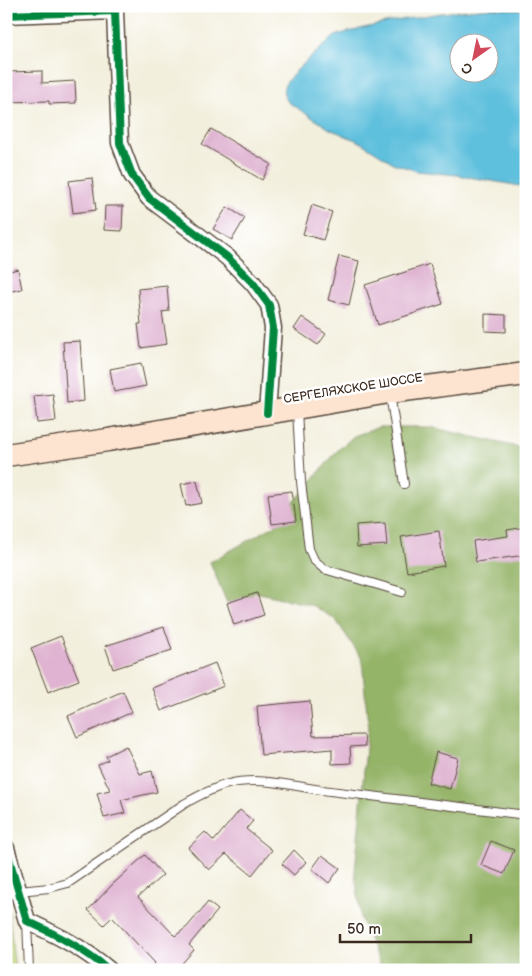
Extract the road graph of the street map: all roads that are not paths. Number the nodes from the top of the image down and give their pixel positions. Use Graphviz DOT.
graph roads {
  1 [pos="115,8"];
  2 [pos="6,15"];
  3 [pos="526,374"];
  4 [pos="389,392"];
  5 [pos="297,408"];
  6 [pos="268,413"];
  7 [pos="6,455"];
  8 [pos="404,484"];
  9 [pos="402,592"];
  10 [pos="526,815"];
  11 [pos="6,848"];
  12 [pos="20,891"];
  13 [pos="26,921"];
  14 [pos="29,970"];
  15 [pos="109,970"];
  1 -- 2 [label="street"];
  1 -- 6 [label="street"];
  3 -- 4 [label="main road, СЕРГЕЛЯХСКОЕ ШОССЕ"];
  4 -- 5 [label="main road, СЕРГЕЛЯХСКОЕ ШОССЕ"];
  4 -- 8 [label="lane"];
  5 -- 6 [label="main road, СЕРГЕЛЯХСКОЕ ШОССЕ"];
  5 -- 9 [label="lane"];
  6 -- 7 [label="main road, СЕРГЕЛЯХСКОЕ ШОССЕ"];
  10 -- 12 [label="lane"];
  11 -- 12 [label="street"];
  12 -- 13 [label="street"];
  13 -- 14 [label="lane"];
  13 -- 15 [label="street"];
}
